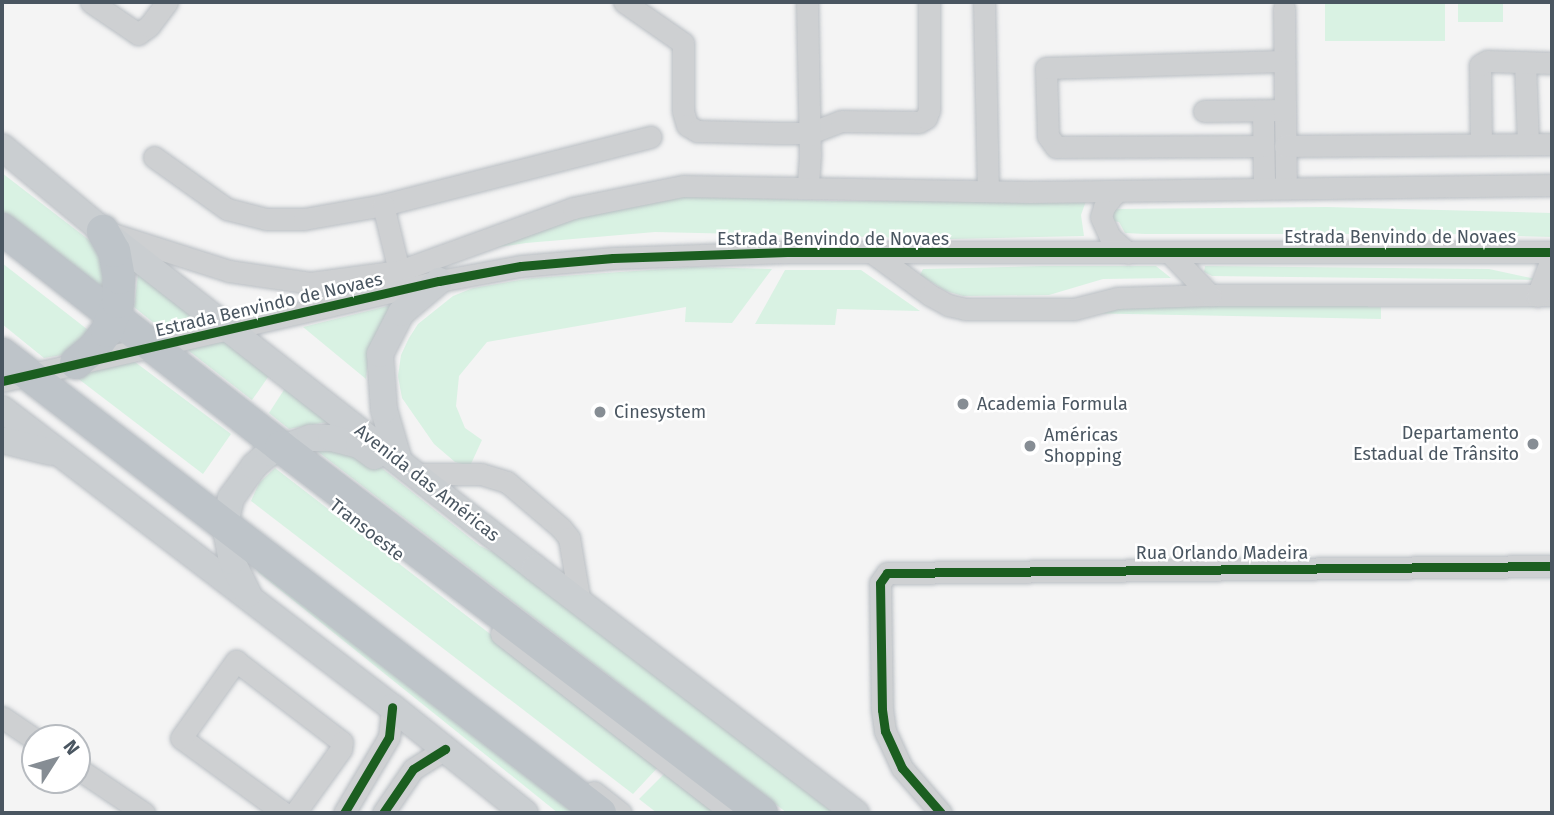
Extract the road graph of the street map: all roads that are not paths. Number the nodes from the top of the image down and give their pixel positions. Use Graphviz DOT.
graph roads {
  1 [pos="91,2"];
  2 [pos="167,2"];
  3 [pos="624,2"];
  4 [pos="807,2"];
  5 [pos="929,2"];
  6 [pos="984,2"];
  7 [pos="1284,8"];
  8 [pos="1283,61"];
  9 [pos="1525,62"];
  10 [pos="1552,63"];
  11 [pos="1284,110"];
  12 [pos="1204,111"];
  13 [pos="1262,111"];
  14 [pos="810,133"];
  15 [pos="650,137"];
  16 [pos="1480,143"];
  17 [pos="1528,143"];
  18 [pos="1552,144"];
  19 [pos="1263,146"];
  20 [pos="1285,146"];
  21 [pos="2,148"];
  22 [pos="154,157"];
  23 [pos="1552,185"];
  24 [pos="808,187"];
  25 [pos="1264,187"];
  26 [pos="1286,187"];
  27 [pos="988,191"];
  28 [pos="1116,192"];
  29 [pos="383,205"];
  30 [pos="2,229"];
  31 [pos="103,231"];
  32 [pos="2,248"];
  33 [pos="1128,253"];
  34 [pos="874,254"];
  35 [pos="1171,254"];
  36 [pos="1552,255"];
  37 [pos="400,271"];
  38 [pos="439,281"];
  39 [pos="1210,295"];
  40 [pos="1545,295"];
  41 [pos="111,324"];
  42 [pos="234,330"];
  43 [pos="2,342"];
  44 [pos="145,350"];
  45 [pos="2,354"];
  46 [pos="76,363"];
  47 [pos="23,375"];
  48 [pos="2,410"];
  49 [pos="2,440"];
  50 [pos="275,450"];
  51 [pos="62,455"];
  52 [pos="407,468"];
  53 [pos="226,519"];
  54 [pos="1552,566"];
  55 [pos="535,568"];
  56 [pos="251,600"];
  57 [pos="580,603"];
  58 [pos="392,708"];
  59 [pos="2,717"];
  60 [pos="21,730"];
  61 [pos="444,748"];
  62 [pos="91,777"];
  63 [pos="144,813"];
  64 [pos="284,813"];
  65 [pos="295,813"];
  66 [pos="344,813"];
  67 [pos="383,813"];
  68 [pos="525,813"];
  69 [pos="600,813"];
  70 [pos="621,813"];
  71 [pos="732,813"];
  72 [pos="762,813"];
  73 [pos="856,813"];
  74 [pos="941,813"];
  1 -- 2 [label="street"];
  3 -- 14 [label="street"];
  4 -- 14 [label="street"];
  5 -- 14 [label="street"];
  6 -- 27 [label="street"];
  7 -- 8 [label="street"];
  8 -- 11 [label="street"];
  8 -- 19 [label="street"];
  9 -- 10 [label="street"];
  9 -- 16 [label="street"];
  9 -- 17 [label="street"];
  11 -- 13 [label="street"];
  11 -- 20 [label="street"];
  12 -- 13 [label="street"];
  13 -- 19 [label="street"];
  14 -- 24 [label="street"];
  15 -- 29 [label="street"];
  16 -- 17 [label="street"];
  16 -- 20 [label="street"];
  17 -- 18 [label="street"];
  19 -- 25 [label="street"];
  20 -- 26 [label="street"];
  21 -- 31 [label="main road, Avenida das Américas"];
  22 -- 29 [label="street"];
  23 -- 26 [label="street, Estrada Benvindo de Novaes"];
  24 -- 27 [label="street, Estrada Benvindo de Novaes"];
  24 -- 37 [label="street, Estrada Benvindo de Novaes"];
  25 -- 26 [label="street, Estrada Benvindo de Novaes"];
  25 -- 28 [label="street, Estrada Benvindo de Novaes"];
  27 -- 28 [label="street, Estrada Benvindo de Novaes"];
  28 -- 33 [label="street"];
  29 -- 37 [label="street"];
  30 -- 41 [label="highway"];
  31 -- 37 [label="street, Estrada Benvindo de Novaes"];
  31 -- 41 [label="highway"];
  31 -- 42 [label="main road, Avenida das Américas"];
  32 -- 41 [label="street"];
  33 -- 34 [label="street, Estrada Benvindo de Novaes"];
  33 -- 35 [label="street, Estrada Benvindo de Novaes"];
  34 -- 38 [label="street, Estrada Benvindo de Novaes"];
  34 -- 39 [label="street"];
  35 -- 36 [label="street, Estrada Benvindo de Novaes"];
  35 -- 39 [label="street"];
  36 -- 40 [label="street"];
  38 -- 42 [label="street, Estrada Benvindo de Novaes"];
  38 -- 52 [label="main road"];
  39 -- 40 [label="street"];
  41 -- 44 [label="highway"];
  41 -- 46 [label="highway"];
  42 -- 44 [label="street, Estrada Benvindo de Novaes"];
  42 -- 52 [label="main road, Avenida das Américas"];
  43 -- 47 [label="street"];
  44 -- 46 [label="street, Estrada Benvindo de Novaes"];
  44 -- 50 [label="highway"];
  45 -- 47 [label="highway"];
  46 -- 47 [label="street, Estrada Benvindo de Novaes"];
  47 -- 53 [label="highway"];
  48 -- 51 [label="main road"];
  49 -- 51 [label="main road"];
  50 -- 53 [label="main road"];
  50 -- 55 [label="main road"];
  50 -- 71 [label="street, Transoeste"];
  50 -- 72 [label="highway"];
  51 -- 56 [label="main road"];
  52 -- 55 [label="main road, Avenida das Américas"];
  52 -- 57 [label="street"];
  53 -- 56 [label="main road"];
  53 -- 69 [label="highway"];
  53 -- 70 [label="street"];
  54 -- 74 [label="street, Rua Orlando Madeira"];
  55 -- 57 [label="main road, Avenida das Américas"];
  56 -- 58 [label="main road"];
  57 -- 73 [label="main road, Avenida das Américas"];
  58 -- 61 [label="main road"];
  58 -- 66 [label="street"];
  59 -- 60 [label="street"];
  61 -- 67 [label="street"];
  61 -- 68 [label="main road"];
  62 -- 63 [label="street"];
  64 -- 65 [label="street"];
}
